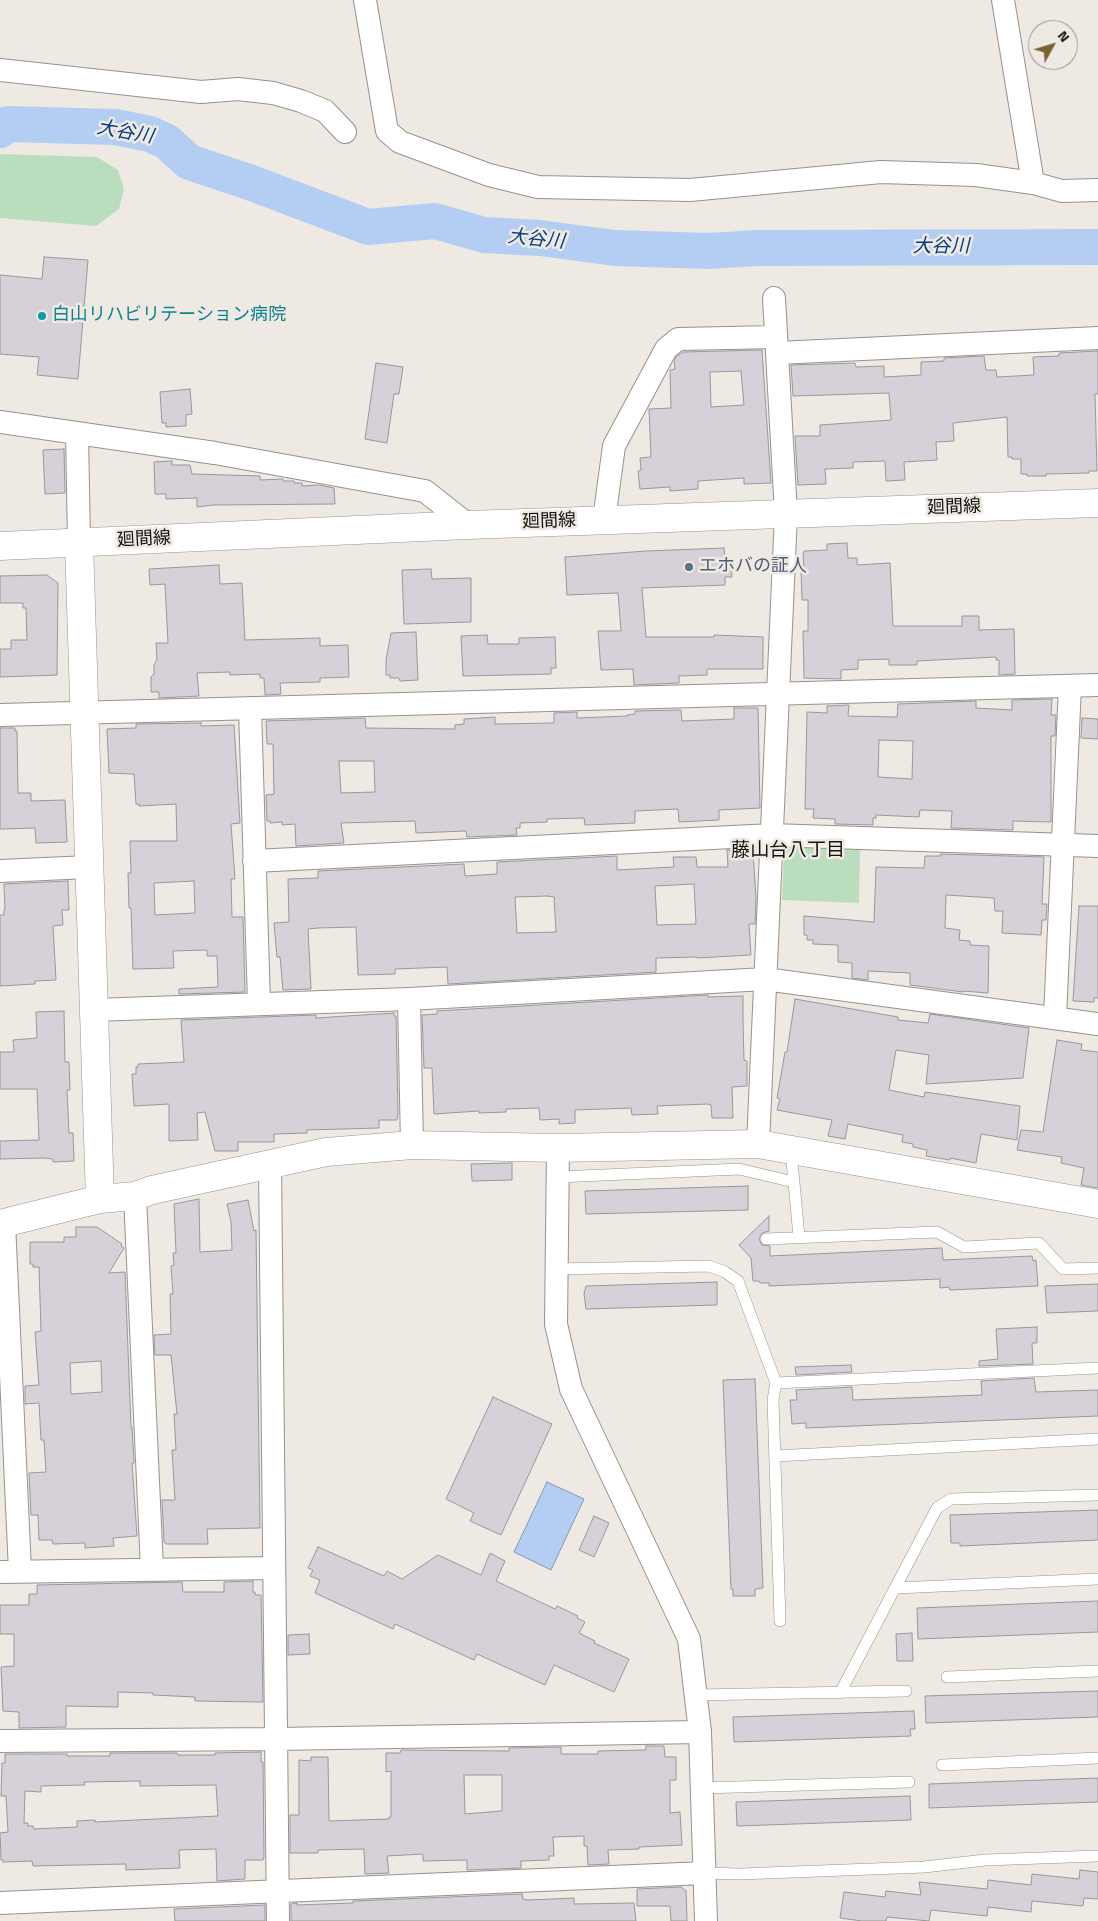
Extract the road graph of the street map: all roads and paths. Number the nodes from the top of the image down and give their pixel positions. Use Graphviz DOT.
graph roads {
  1 [pos="365,0"];
  2 [pos="1003,0"];
  3 [pos="0,70"];
  4 [pos="345,132"];
  5 [pos="1033,183"];
  6 [pos="1098,190"];
  7 [pos="774,298"];
  8 [pos="1098,338"];
  9 [pos="776,345"];
  10 [pos="0,422"];
  11 [pos="77,434"];
  12 [pos="1098,504"];
  13 [pos="786,514"];
  14 [pos="604,520"];
  15 [pos="468,525"];
  16 [pos="79,543"];
  17 [pos="0,546"];
  18 [pos="1098,685"];
  19 [pos="1070,686"];
  20 [pos="778,693"];
  21 [pos="250,708"];
  22 [pos="84,712"];
  23 [pos="0,714"];
  24 [pos="772,835"];
  25 [pos="1062,844"];
  26 [pos="1098,846"];
  27 [pos="254,861"];
  28 [pos="89,867"];
  29 [pos="0,871"];
  30 [pos="766,980"];
  31 [pos="409,999"];
  32 [pos="259,1003"];
  33 [pos="94,1010"];
  34 [pos="1055,1017"];
  35 [pos="1098,1024"];
  36 [pos="758,1144"];
  37 [pos="412,1145"];
  38 [pos="558,1148"];
  39 [pos="791,1150"];
  40 [pos="270,1164"];
  41 [pos="558,1177"];
  42 [pos="794,1182"];
  43 [pos="135,1196"];
  44 [pos="100,1200"];
  45 [pos="1098,1204"];
  46 [pos="2,1224"];
  47 [pos="799,1237"];
  48 [pos="766,1239"];
  49 [pos="1098,1268"];
  50 [pos="556,1269"];
  51 [pos="1098,1368"];
  52 [pos="776,1383"];
  53 [pos="7,1433"];
  54 [pos="1098,1439"];
  55 [pos="775,1456"];
  56 [pos="1098,1495"];
  57 [pos="274,1568"];
  58 [pos="152,1569"];
  59 [pos="10,1571"];
  60 [pos="1098,1579"];
  61 [pos="896,1588"];
  62 [pos="780,1621"];
  63 [pos="1098,1671"];
  64 [pos="947,1677"];
  65 [pos="906,1691"];
  66 [pos="840,1693"];
  67 [pos="696,1695"];
  68 [pos="700,1732"];
  69 [pos="276,1739"];
  70 [pos="0,1740"];
  71 [pos="1098,1758"];
  72 [pos="942,1765"];
  73 [pos="909,1782"];
  74 [pos="702,1788"];
  75 [pos="1098,1856"];
  76 [pos="705,1873"];
  77 [pos="277,1890"];
  78 [pos="0,1903"];
  79 [pos="278,1921"];
  80 [pos="706,1921"];
  1 -- 5 [label="street"];
  2 -- 5 [label="street"];
  3 -- 4 [label="street"];
  5 -- 6 [label="street"];
  7 -- 9 [label="street"];
  8 -- 9 [label="street"];
  9 -- 13 [label="street"];
  9 -- 14 [label="street"];
  10 -- 11 [label="street"];
  11 -- 15 [label="street"];
  11 -- 16 [label="street"];
  12 -- 13 [label="street, 廻間線"];
  13 -- 14 [label="street, 廻間線"];
  13 -- 20 [label="street"];
  14 -- 15 [label="street, 廻間線"];
  15 -- 16 [label="street, 廻間線"];
  16 -- 17 [label="street, 廻間線"];
  16 -- 22 [label="street"];
  18 -- 19 [label="street"];
  19 -- 20 [label="street"];
  19 -- 25 [label="street"];
  20 -- 21 [label="street"];
  20 -- 24 [label="street"];
  21 -- 22 [label="street"];
  21 -- 27 [label="street"];
  22 -- 23 [label="street"];
  22 -- 28 [label="street"];
  24 -- 25 [label="street"];
  24 -- 27 [label="street"];
  24 -- 30 [label="street"];
  25 -- 26 [label="street"];
  25 -- 34 [label="street"];
  27 -- 32 [label="street"];
  28 -- 29 [label="street"];
  28 -- 33 [label="street"];
  30 -- 31 [label="street"];
  30 -- 34 [label="street"];
  30 -- 36 [label="street"];
  31 -- 32 [label="street"];
  31 -- 37 [label="street"];
  32 -- 33 [label="street"];
  33 -- 44 [label="street"];
  34 -- 35 [label="street"];
  36 -- 38 [label="street"];
  36 -- 39 [label="street"];
  37 -- 38 [label="street"];
  37 -- 40 [label="street"];
  38 -- 41 [label="street"];
  39 -- 42 [label="lane"];
  39 -- 45 [label="street"];
  40 -- 43 [label="street"];
  40 -- 57 [label="street"];
  41 -- 42 [label="lane"];
  41 -- 50 [label="street"];
  42 -- 47 [label="lane"];
  43 -- 44 [label="street"];
  43 -- 58 [label="street"];
  44 -- 46 [label="street"];
  46 -- 53 [label="street"];
  47 -- 48 [label="lane"];
  47 -- 49 [label="lane"];
  50 -- 52 [label="lane"];
  50 -- 67 [label="street"];
  51 -- 52 [label="lane"];
  52 -- 55 [label="lane"];
  53 -- 59 [label="street"];
  54 -- 55 [label="lane"];
  55 -- 62 [label="lane"];
  56 -- 61 [label="lane"];
  57 -- 58 [label="street"];
  57 -- 69 [label="street"];
  58 -- 59 [label="street"];
  60 -- 61 [label="lane"];
  61 -- 66 [label="lane"];
  63 -- 64 [label="lane"];
  65 -- 66 [label="lane"];
  66 -- 67 [label="lane"];
  67 -- 68 [label="street"];
  68 -- 69 [label="street"];
  68 -- 74 [label="street"];
  69 -- 70 [label="street"];
  69 -- 77 [label="street"];
  71 -- 72 [label="lane"];
  73 -- 74 [label="lane"];
  74 -- 76 [label="street"];
  75 -- 76 [label="lane"];
  76 -- 77 [label="street"];
  76 -- 80 [label="street"];
  77 -- 78 [label="street"];
  77 -- 79 [label="street"];
}
